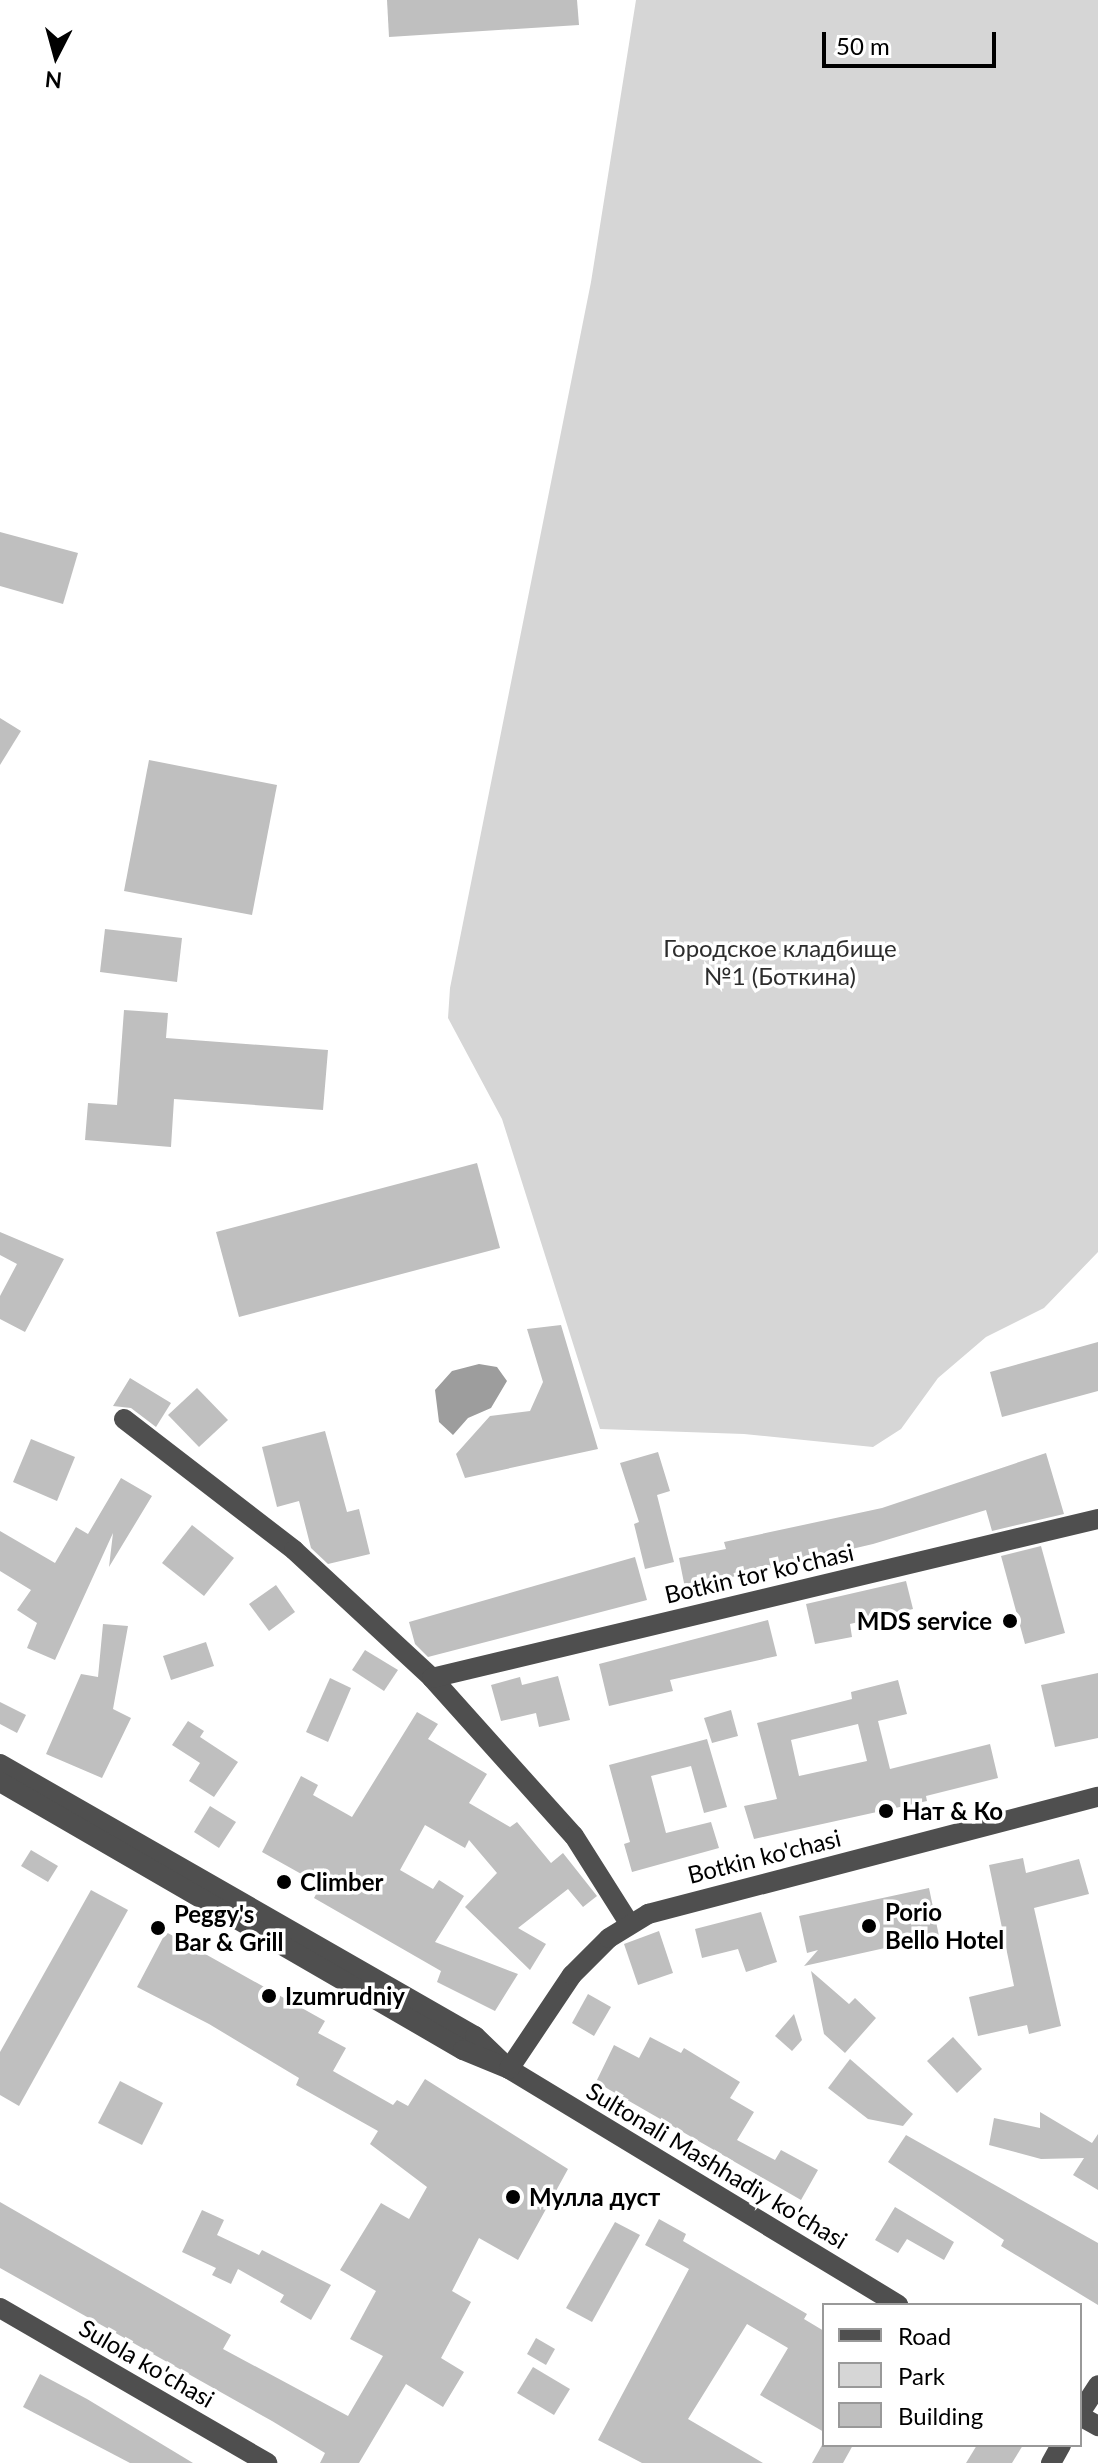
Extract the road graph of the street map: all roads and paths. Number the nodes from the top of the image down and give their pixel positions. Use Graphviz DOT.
graph roads {
  1 [pos="124,1419"];
  2 [pos="1098,1519"];
  3 [pos="432,1678"];
  4 [pos="0,1764"];
  5 [pos="0,1782"];
  6 [pos="1098,1797"];
  7 [pos="629,1923"];
  8 [pos="509,2069"];
  9 [pos="895,2303"];
  10 [pos="0,2308"];
  11 [pos="1098,2385"];
  12 [pos="1082,2411"];
  13 [pos="267,2463"];
  1 -- 3 [label="street"];
  2 -- 3 [label="street, Botkin tor ko'chasi"];
  3 -- 7 [label="street"];
  4 -- 8 [label="street, Sultonali Mashhadiy ko'chasi"];
  5 -- 8 [label="street, Sultonali Mashhadiy ko'chasi"];
  6 -- 7 [label="street, Botkin ko'chasi"];
  7 -- 8 [label="street, Botkin ko'chasi"];
  8 -- 9 [label="street, Sultonali Mashhadiy ko'chasi"];
  10 -- 13 [label="street, Sulola ko'chasi"];
  11 -- 12 [label="street"];
}
